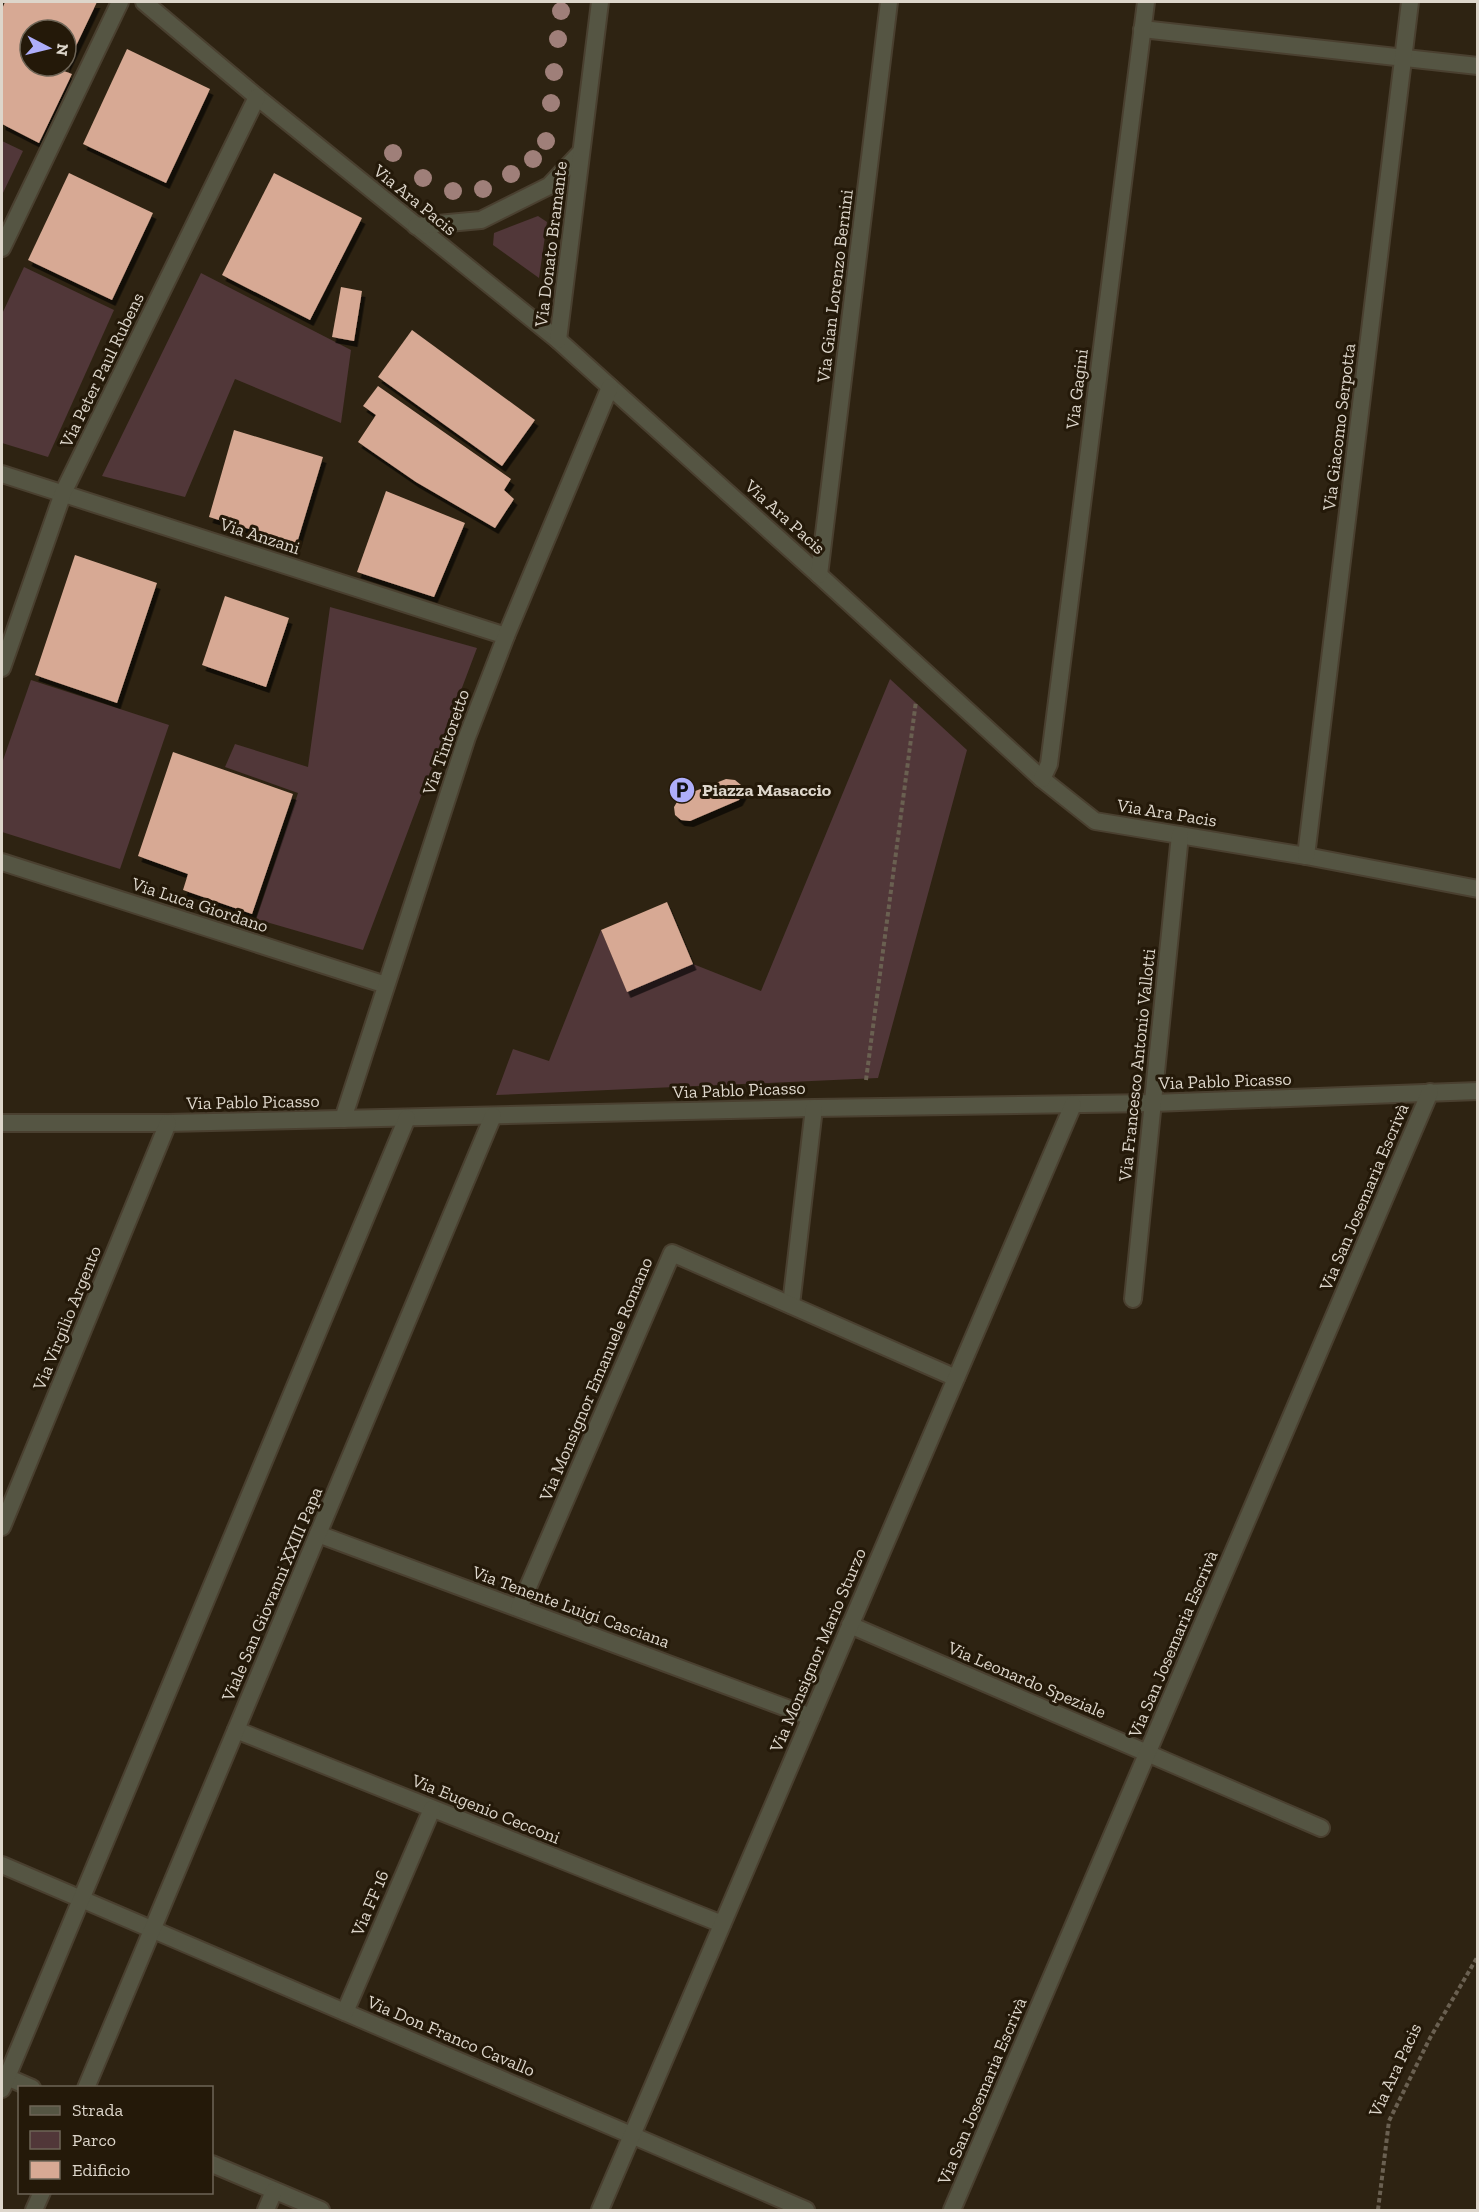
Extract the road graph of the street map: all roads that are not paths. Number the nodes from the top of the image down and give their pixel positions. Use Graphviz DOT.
graph roads {
  1 [pos="120,2"];
  2 [pos="144,2"];
  3 [pos="600,2"];
  4 [pos="889,2"];
  5 [pos="1146,2"];
  6 [pos="1410,2"];
  7 [pos="1142,29"];
  8 [pos="1403,57"];
  9 [pos="1478,66"];
  10 [pos="257,97"];
  11 [pos="581,152"];
  12 [pos="416,226"];
  13 [pos="2,248"];
  14 [pos="558,340"];
  15 [pos="610,387"];
  16 [pos="2,474"];
  17 [pos="63,493"];
  18 [pos="819,575"];
  19 [pos="506,636"];
  20 [pos="2,668"];
  21 [pos="1042,779"];
  22 [pos="1180,835"];
  23 [pos="1306,856"];
  24 [pos="2,862"];
  25 [pos="1478,889"];
  26 [pos="386,985"];
  27 [pos="1478,1090"];
  28 [pos="1430,1092"];
  29 [pos="1153,1104"];
  30 [pos="1072,1105"];
  31 [pos="814,1108"];
  32 [pos="493,1116"];
  33 [pos="407,1118"];
  34 [pos="343,1119"];
  35 [pos="2,1123"];
  36 [pos="168,1124"];
  37 [pos="1133,1299"];
  38 [pos="791,1305"];
  39 [pos="956,1378"];
  40 [pos="2,1527"];
  41 [pos="318,1534"];
  42 [pos="519,1608"];
  43 [pos="850,1625"];
  44 [pos="811,1717"];
  45 [pos="236,1730"];
  46 [pos="1147,1753"];
  47 [pos="432,1809"];
  48 [pos="1321,1828"];
  49 [pos="2,1865"];
  50 [pos="80,1899"];
  51 [pos="722,1924"];
  52 [pos="152,1930"];
  53 [pos="345,2012"];
  54 [pos="3,2080"];
  55 [pos="25,2086"];
  56 [pos="87,2086"];
  57 [pos="633,2135"];
  58 [pos="213,2164"];
  59 [pos="274,2191"];
  60 [pos="42,2194"];
  61 [pos="34,2211"];
  62 [pos="266,2211"];
  63 [pos="321,2211"];
  64 [pos="600,2211"];
  65 [pos="806,2211"];
  66 [pos="952,2211"];
  1 -- 13 [label="street"];
  2 -- 10 [label="street, Via Ara Pacis"];
  3 -- 11 [label="street, Via Donato Bramante"];
  4 -- 18 [label="street, Via Gian Lorenzo Bernini"];
  5 -- 7 [label="street, Via Gagini"];
  6 -- 8 [label="street, Via Giacomo Serpotta"];
  7 -- 8 [label="street"];
  7 -- 21 [label="street, Via Gagini"];
  8 -- 9 [label="street"];
  8 -- 23 [label="street, Via Giacomo Serpotta"];
  10 -- 12 [label="street, Via Ara Pacis"];
  10 -- 17 [label="street, Via Peter Paul Rubens"];
  11 -- 12 [label="street, Via Donato Bramante"];
  11 -- 14 [label="street, Via Donato Bramante"];
  12 -- 14 [label="street, Via Ara Pacis"];
  14 -- 15 [label="street, Via Ara Pacis"];
  15 -- 18 [label="street, Via Ara Pacis"];
  15 -- 19 [label="street, Via Tintoretto"];
  16 -- 17 [label="street, Via Anzani"];
  17 -- 19 [label="street, Via Anzani"];
  17 -- 20 [label="street, Via Peter Paul Rubens"];
  18 -- 21 [label="street, Via Ara Pacis"];
  19 -- 26 [label="street, Via Tintoretto"];
  21 -- 22 [label="street, Via Ara Pacis"];
  22 -- 23 [label="street, Via Ara Pacis"];
  22 -- 29 [label="street, Via Francesco Antonio Vallotti"];
  23 -- 25 [label="street, Via Ara Pacis"];
  24 -- 26 [label="street, Via Luca Giordano"];
  26 -- 34 [label="street, Via Tintoretto"];
  27 -- 28 [label="street, Via Pablo Picasso"];
  28 -- 29 [label="street, Via Pablo Picasso"];
  28 -- 46 [label="street, Via San Josemaria Escrivà"];
  29 -- 30 [label="street, Via Pablo Picasso"];
  29 -- 37 [label="street, Via Francesco Antonio Vallotti"];
  30 -- 31 [label="street, Via Pablo Picasso"];
  30 -- 39 [label="street, Via Monsignor Mario Sturzo"];
  31 -- 32 [label="street, Via Pablo Picasso"];
  31 -- 38 [label="street"];
  32 -- 33 [label="street, Via Pablo Picasso"];
  32 -- 41 [label="street, Viale San Giovanni XXIII Papa"];
  33 -- 34 [label="street, Via Pablo Picasso"];
  33 -- 50 [label="street"];
  34 -- 36 [label="street, Via Pablo Picasso"];
  35 -- 36 [label="street, Via Pablo Picasso"];
  36 -- 40 [label="street, Via Virgilio Argento"];
  38 -- 39 [label="street, Via Monsignor Emanuele Romano"];
  38 -- 42 [label="street, Via Monsignor Emanuele Romano"];
  39 -- 43 [label="street, Via Monsignor Mario Sturzo"];
  41 -- 42 [label="street, Via Tenente Luigi Casciana"];
  41 -- 45 [label="street, Viale San Giovanni XXIII Papa"];
  42 -- 44 [label="street, Via Tenente Luigi Casciana"];
  43 -- 44 [label="street, Via Monsignor Mario Sturzo"];
  43 -- 46 [label="street, Via Leonardo Speziale"];
  44 -- 51 [label="street, Via Monsignor Mario Sturzo"];
  45 -- 47 [label="street, Via Eugenio Cecconi"];
  45 -- 52 [label="street, Viale San Giovanni XXIII Papa"];
  46 -- 48 [label="street, Via Leonardo Speziale"];
  46 -- 66 [label="street, Via San Josemaria Escrivà"];
  47 -- 51 [label="street, Via Eugenio Cecconi"];
  47 -- 53 [label="street, Via FF 16"];
  49 -- 50 [label="street, Via Don Franco Cavallo"];
  50 -- 52 [label="street, Via Don Franco Cavallo"];
  50 -- 54 [label="street"];
  51 -- 57 [label="street, Via Monsignor Mario Sturzo"];
  52 -- 53 [label="street, Via Don Franco Cavallo"];
  52 -- 56 [label="street, Viale San Giovanni XXIII Papa"];
  53 -- 57 [label="street, Via Don Franco Cavallo"];
  54 -- 55 [label="street"];
  57 -- 64 [label="street, Via Monsignor Mario Sturzo"];
  57 -- 65 [label="street, Via Don Franco Cavallo"];
  58 -- 59 [label="street"];
  59 -- 62 [label="street"];
  59 -- 63 [label="street"];
  60 -- 61 [label="street"];
}
